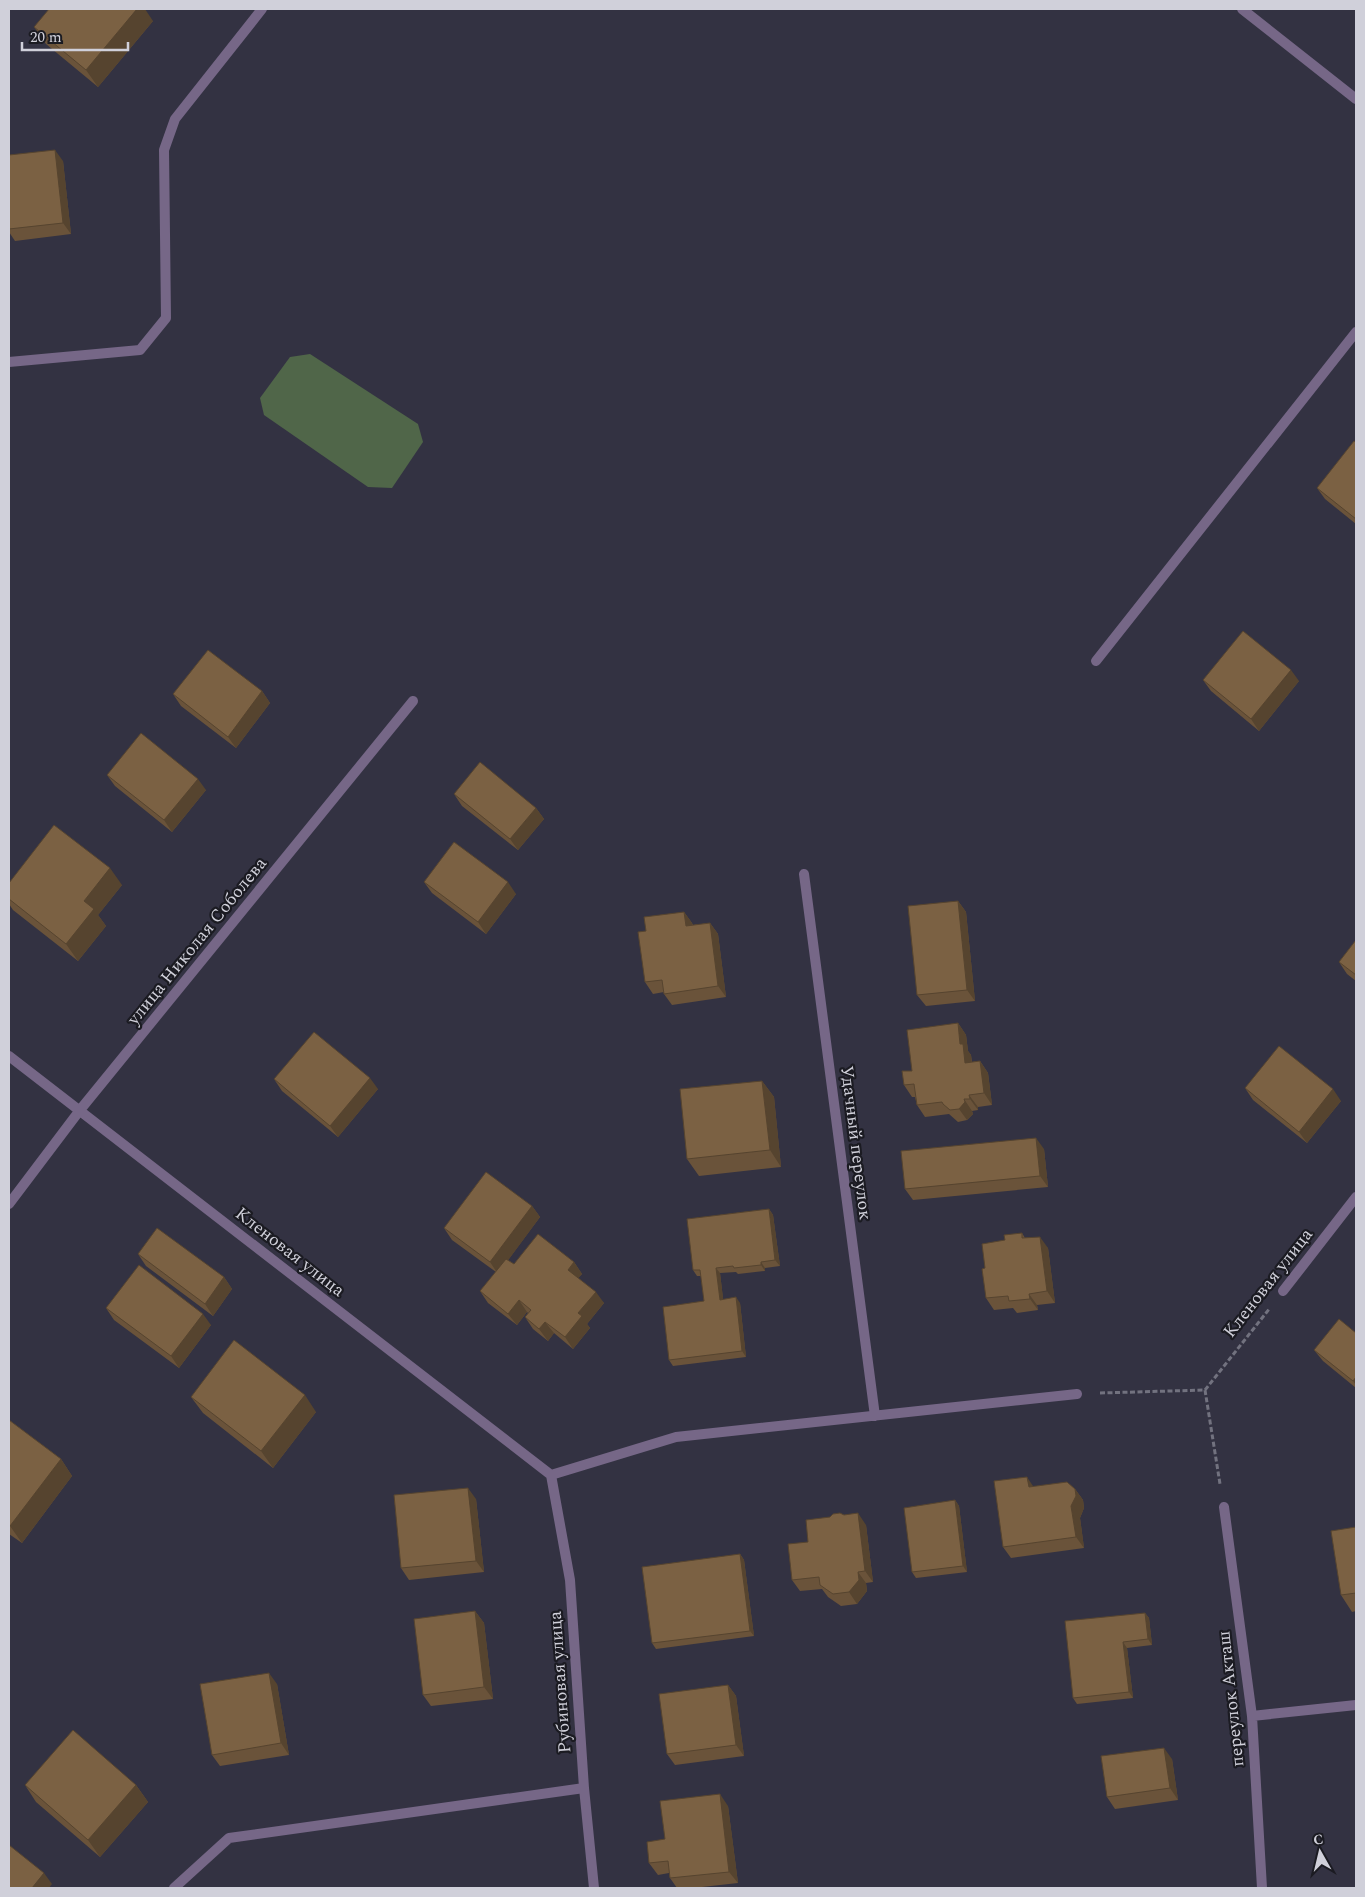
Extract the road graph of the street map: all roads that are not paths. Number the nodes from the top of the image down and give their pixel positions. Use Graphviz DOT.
graph roads {
  1 [pos="262,9"];
  2 [pos="1242,9"];
  3 [pos="1356,100"];
  4 [pos="1356,332"];
  5 [pos="9,362"];
  6 [pos="1096,661"];
  7 [pos="413,701"];
  8 [pos="804,874"];
  9 [pos="9,1056"];
  10 [pos="80,1110"];
  11 [pos="1356,1197"];
  12 [pos="9,1204"];
  13 [pos="1282,1291"];
  14 [pos="1076,1394"];
  15 [pos="875,1416"];
  16 [pos="551,1475"];
  17 [pos="1224,1507"];
  18 [pos="1356,1705"];
  19 [pos="1252,1716"];
  20 [pos="584,1788"];
  21 [pos="174,1888"];
  22 [pos="594,1888"];
  23 [pos="1262,1888"];
  1 -- 5 [label="street"];
  2 -- 3 [label="street"];
  4 -- 6 [label="street"];
  7 -- 10 [label="street, улица Николая Соболева"];
  8 -- 15 [label="street, Удачный переулок"];
  9 -- 10 [label="street, Кленовая улица"];
  10 -- 12 [label="street, улица Николая Соболева"];
  10 -- 16 [label="street, Кленовая улица"];
  11 -- 13 [label="street, Кленовая улица"];
  14 -- 15 [label="street"];
  15 -- 16 [label="street"];
  16 -- 20 [label="street, Рубиновая улица"];
  17 -- 19 [label="street, переулок Акташ"];
  18 -- 19 [label="street"];
  19 -- 23 [label="street, переулок Акташ"];
  20 -- 21 [label="street"];
  20 -- 22 [label="street, Рубиновая улица"];
}
